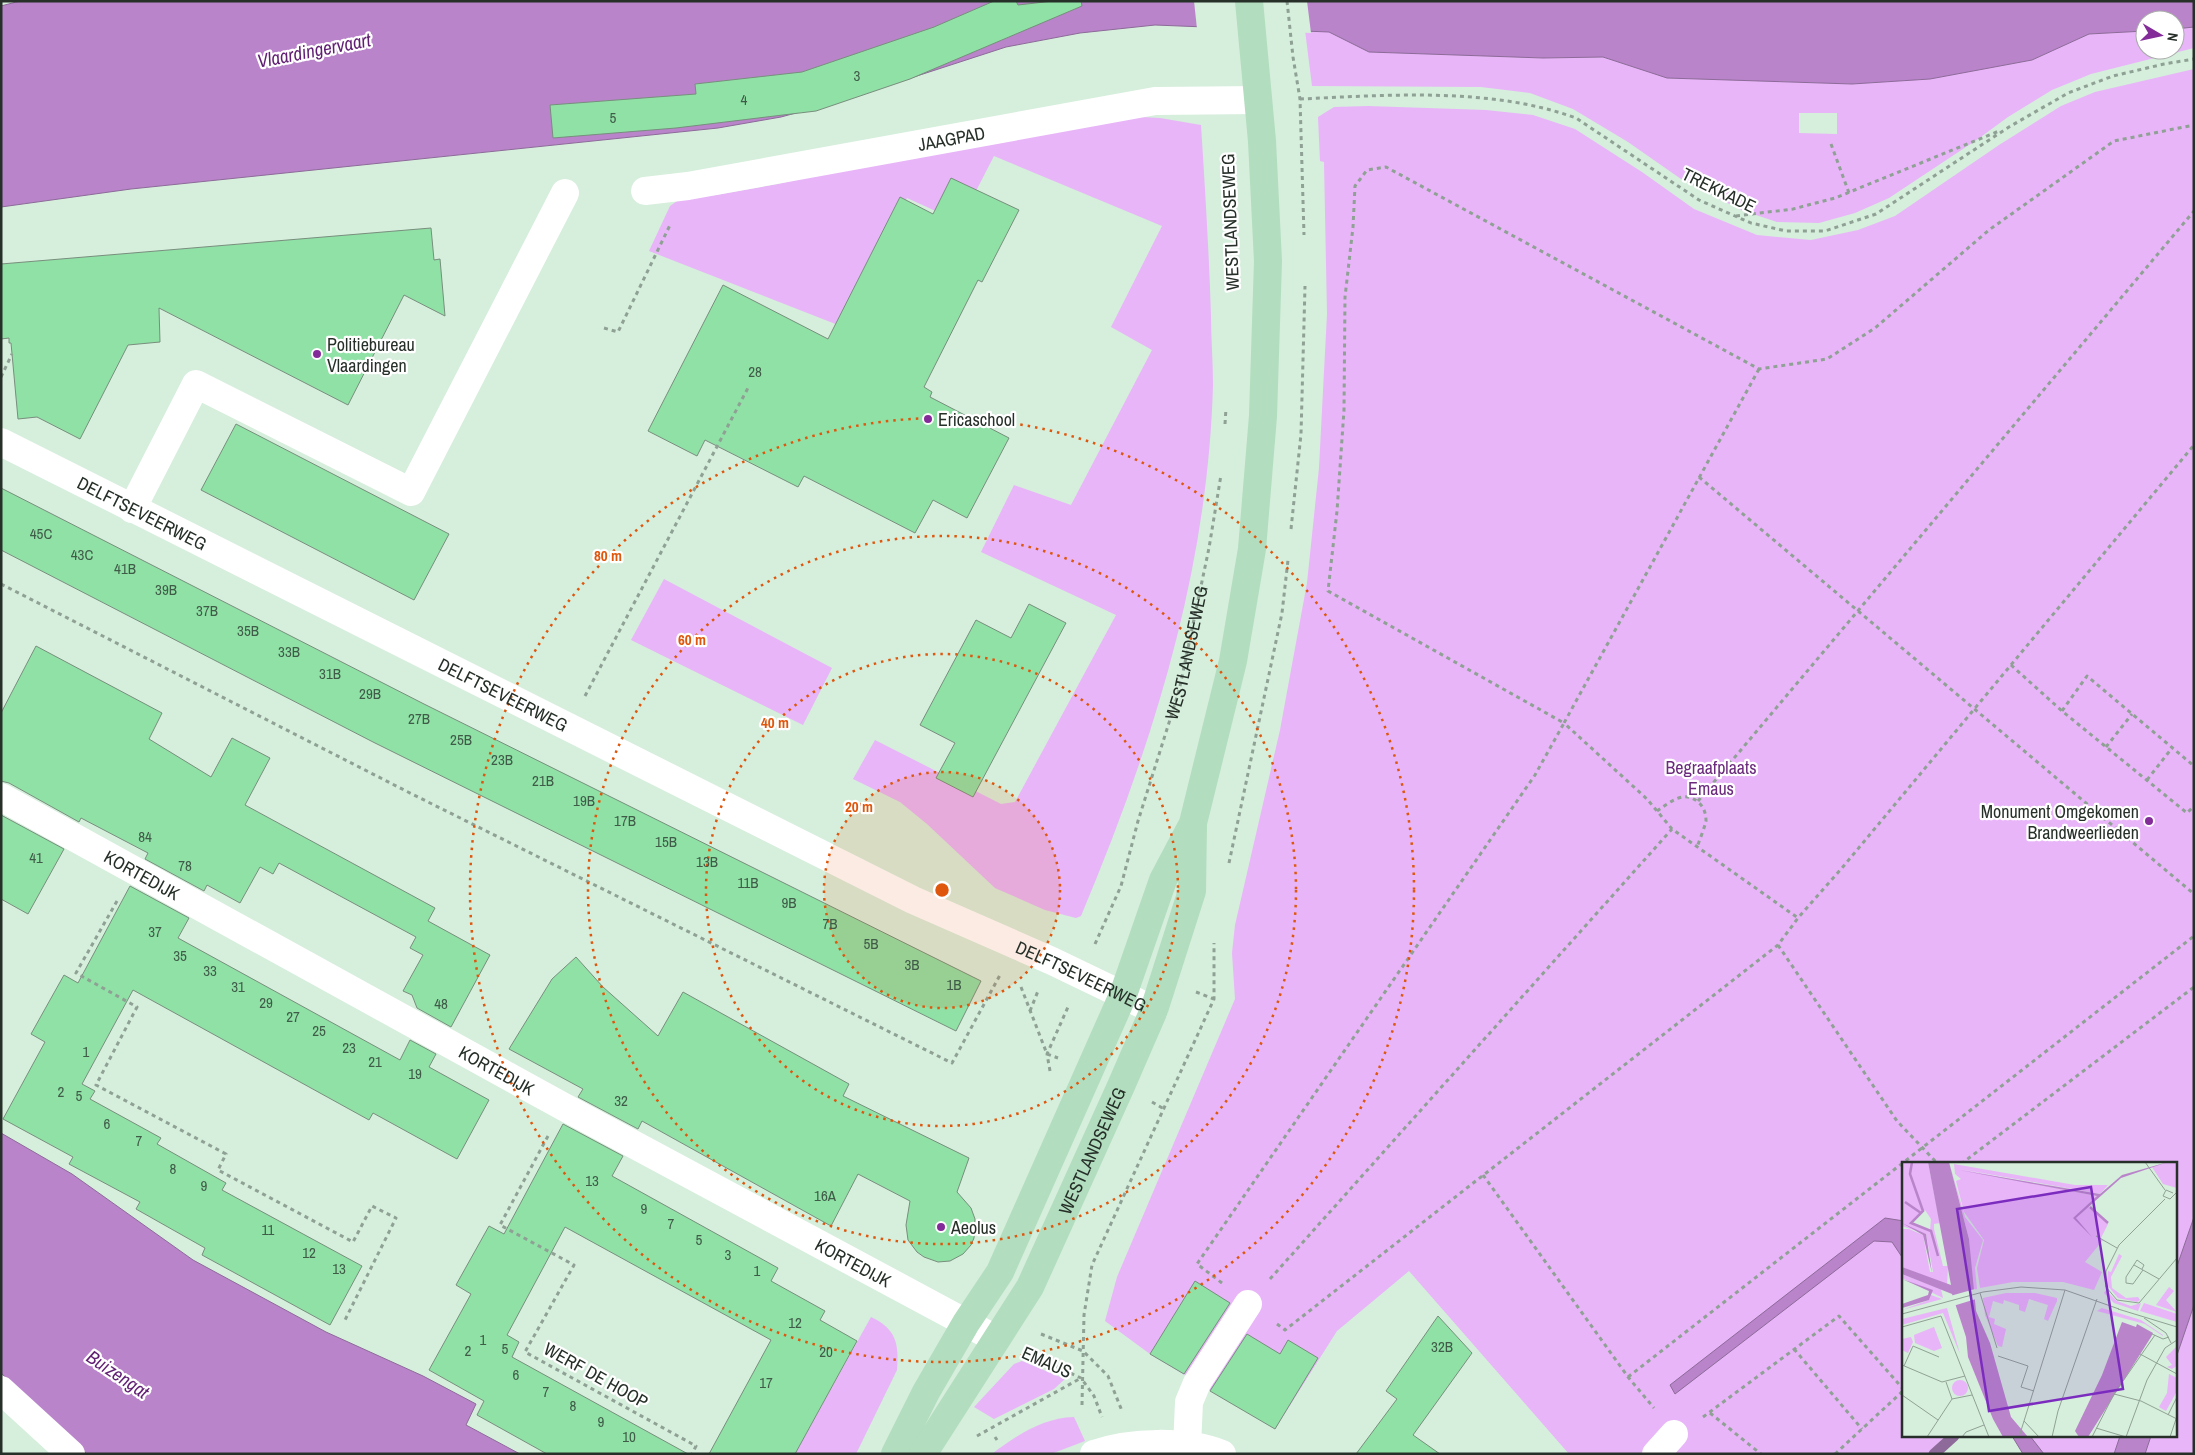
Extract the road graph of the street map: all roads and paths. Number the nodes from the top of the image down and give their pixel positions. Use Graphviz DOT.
graph roads {
  1 [pos="1249,1"];
  2 [pos="1287,1"];
  3 [pos="2194,59"];
  4 [pos="1300,99"];
  5 [pos="1258,100"];
  6 [pos="2194,125"];
  7 [pos="2006,129"];
  8 [pos="1302,138"];
  9 [pos="1832,144"];
  10 [pos="688,186"];
  11 [pos="645,191"];
  12 [pos="1849,192"];
  13 [pos="565,193"];
  14 [pos="2194,211"];
  15 [pos="1735,216"];
  16 [pos="604,328"];
  17 [pos="12,354"];
  18 [pos="1759,369"];
  19 [pos="1,377"];
  20 [pos="749,386"];
  21 [pos="1226,402"];
  22 [pos="1224,431"];
  23 [pos="1,442"];
  24 [pos="2194,446"];
  25 [pos="1222,471"];
  26 [pos="1699,477"];
  27 [pos="132,508"];
  28 [pos="1,584"];
  29 [pos="1856,612"];
  30 [pos="2011,665"];
  31 [pos="1974,710"];
  32 [pos="2062,711"];
  33 [pos="2132,714"];
  34 [pos="1564,724"];
  35 [pos="569,728"];
  36 [pos="2106,747"];
  37 [pos="2172,748"];
  38 [pos="2194,766"];
  39 [pos="2147,780"];
  40 [pos="1,797"];
  41 [pos="1698,801"];
  42 [pos="2194,806"];
  43 [pos="1657,811"];
  44 [pos="1193,823"];
  45 [pos="1672,829"];
  46 [pos="1698,847"];
  47 [pos="2194,894"];
  48 [pos="112,909"];
  49 [pos="1798,918"];
  50 [pos="2194,936"];
  51 [pos="1778,945"];
  52 [pos="1009,948"];
  53 [pos="1082,976"];
  54 [pos="2194,987"];
  55 [pos="1123,995"];
  56 [pos="1154,1010"];
  57 [pos="1047,1054"];
  58 [pos="1052,1080"];
  59 [pos="1164,1109"];
  60 [pos="1922,1147"];
  61 [pos="541,1150"];
  62 [pos="1903,1162"];
  63 [pos="1936,1162"];
  64 [pos="1964,1162"];
  65 [pos="1902,1163"];
  66 [pos="1483,1175"];
  67 [pos="1248,1304"];
  68 [pos="345,1320"];
  69 [pos="966,1323"];
  70 [pos="996,1339"];
  71 [pos="1794,1350"];
  72 [pos="1083,1352"];
  73 [pos="1628,1376"];
  74 [pos="1081,1378"];
  75 [pos="1902,1388"];
  76 [pos="1,1390"];
  77 [pos="1902,1392"];
  78 [pos="1082,1406"];
  79 [pos="1710,1413"];
  80 [pos="1862,1429"];
  81 [pos="1674,1434"];
  82 [pos="972,1438"];
  83 [pos="1187,1447"];
  84 [pos="1110,1450"];
  85 [pos="71,1454"];
  86 [pos="692,1454"];
  87 [pos="895,1454"];
  88 [pos="923,1454"];
  89 [pos="1222,1454"];
  90 [pos="1656,1454"];
  91 [pos="1761,1454"];
  92 [pos="1835,1454"];
  1 -- 5 [label="main road, WESTLANDSEWEG"];
  2 -- 4 [label="path"];
  3 -- 7 [label="path, TREKKADE"];
  4 -- 8 [label="path"];
  4 -- 15 [label="path, TREKKADE"];
  5 -- 10 [label="street, JAAGPAD"];
  5 -- 44 [label="main road, WESTLANDSEWEG"];
  6 -- 18 [label="path"];
  7 -- 12 [label="path"];
  7 -- 15 [label="path, TREKKADE"];
  9 -- 12 [label="path"];
  10 -- 11 [label="street, JAAGPAD"];
  10 -- 16 [label="path"];
  12 -- 15 [label="path"];
  13 -- 27 [label="street"];
  14 -- 29 [label="path"];
  17 -- 19 [label="path"];
  18 -- 26 [label="path"];
  18 -- 34 [label="path"];
  20 -- 35 [label="path"];
  21 -- 22 [label="path"];
  23 -- 27 [label="street, DELFTSEVEERWEG"];
  24 -- 30 [label="path"];
  25 -- 53 [label="path, WESTLANDSEWEG"];
  26 -- 29 [label="path"];
  26 -- 34 [label="path"];
  27 -- 35 [label="street, DELFTSEVEERWEG"];
  28 -- 52 [label="path"];
  29 -- 31 [label="path"];
  29 -- 41 [label="path"];
  30 -- 31 [label="path"];
  30 -- 32 [label="path"];
  31 -- 47 [label="path"];
  31 -- 49 [label="path"];
  32 -- 33 [label="path"];
  32 -- 36 [label="path"];
  33 -- 36 [label="path"];
  33 -- 37 [label="path"];
  34 -- 43 [label="path"];
  34 -- 67 [label="path"];
  35 -- 52 [label="street, DELFTSEVEERWEG"];
  36 -- 39 [label="path"];
  37 -- 38 [label="path"];
  37 -- 39 [label="path"];
  39 -- 42 [label="path"];
  40 -- 69 [label="street, KORTEDIJK"];
  41 -- 43 [label="path"];
  41 -- 46 [label="path"];
  43 -- 45 [label="path"];
  44 -- 55 [label="main road, WESTLANDSEWEG"];
  44 -- 56 [label="main road, WESTLANDSEWEG"];
  45 -- 46 [label="path"];
  45 -- 67 [label="path"];
  46 -- 49 [label="path"];
  48 -- 68 [label="path"];
  49 -- 51 [label="path"];
  50 -- 60 [label="path"];
  51 -- 60 [label="path"];
  51 -- 66 [label="path"];
  52 -- 53 [label="street, DELFTSEVEERWEG"];
  52 -- 57 [label="path, DELFTSEVEERWEG"];
  53 -- 55 [label="street, DELFTSEVEERWEG"];
  53 -- 57 [label="path, WESTLANDSEWEG"];
  54 -- 64 [label="path"];
  55 -- 56 [label="street, DELFTSEVEERWEG"];
  55 -- 69 [label="main road, WESTLANDSEWEG"];
  56 -- 70 [label="main road, WESTLANDSEWEG"];
  57 -- 58 [label="path"];
  59 -- 72 [label="path"];
  60 -- 62 [label="path"];
  60 -- 63 [label="path"];
  61 -- 86 [label="path, WERF DE HOOP"];
  65 -- 73 [label="path"];
  66 -- 67 [label="path"];
  66 -- 73 [label="path"];
  67 -- 83 [label="street"];
  69 -- 70 [label="street, KORTEDIJK"];
  69 -- 87 [label="main road, WESTLANDSEWEG"];
  70 -- 74 [label="path, EMAUS"];
  70 -- 88 [label="main road, WESTLANDSEWEG"];
  71 -- 75 [label="path"];
  71 -- 79 [label="path"];
  71 -- 80 [label="path"];
  72 -- 74 [label="path"];
  72 -- 84 [label="path, EMAUS"];
  73 -- 81 [label="path"];
  74 -- 78 [label="path"];
  74 -- 82 [label="path"];
  74 -- 84 [label="path, EMAUS"];
  76 -- 85 [label="street"];
  77 -- 80 [label="path"];
  79 -- 81 [label="path"];
  79 -- 91 [label="path"];
  80 -- 92 [label="path"];
  81 -- 90 [label="street"];
  83 -- 84 [label="street"];
  83 -- 89 [label="street"];
}
